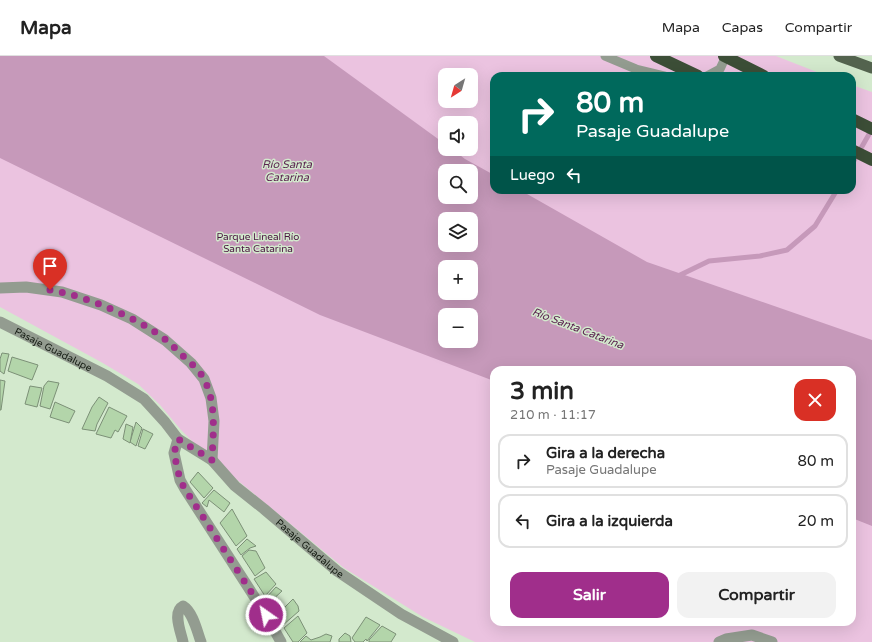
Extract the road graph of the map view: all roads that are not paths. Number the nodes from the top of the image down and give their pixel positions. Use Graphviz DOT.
graph roads {
  1 [pos="605,56"];
  2 [pos="656,56"];
  3 [pos="725,56"];
  4 [pos="839,56"];
  5 [pos="872,68"];
  6 [pos="648,72"];
  7 [pos="690,72"];
  8 [pos="715,72"];
  9 [pos="756,72"];
  10 [pos="856,121"];
  11 [pos="872,129"];
  12 [pos="856,152"];
  13 [pos="872,160"];
  14 [pos="0,288"];
  15 [pos="0,322"];
  16 [pos="178,439"];
  17 [pos="212,460"];
  18 [pos="183,642"];
  19 [pos="201,642"];
  20 [pos="281,642"];
  21 [pos="452,642"];
  22 [pos="719,642"];
  23 [pos="772,642"];
  1 -- 6 [label="lane"];
  2 -- 7 [label="highway"];
  3 -- 8 [label="lane"];
  3 -- 9 [label="highway"];
  4 -- 5 [label="main road"];
  10 -- 11 [label="highway"];
  12 -- 13 [label="highway"];
  14 -- 17 [label="street"];
  15 -- 16 [label="street, Pasaje Guadalupe"];
  16 -- 17 [label="street, Pasaje Guadalupe"];
  16 -- 20 [label="street"];
  17 -- 21 [label="street, Pasaje Guadalupe"];
  18 -- 19 [label="street"];
  22 -- 23 [label="street"];
}
